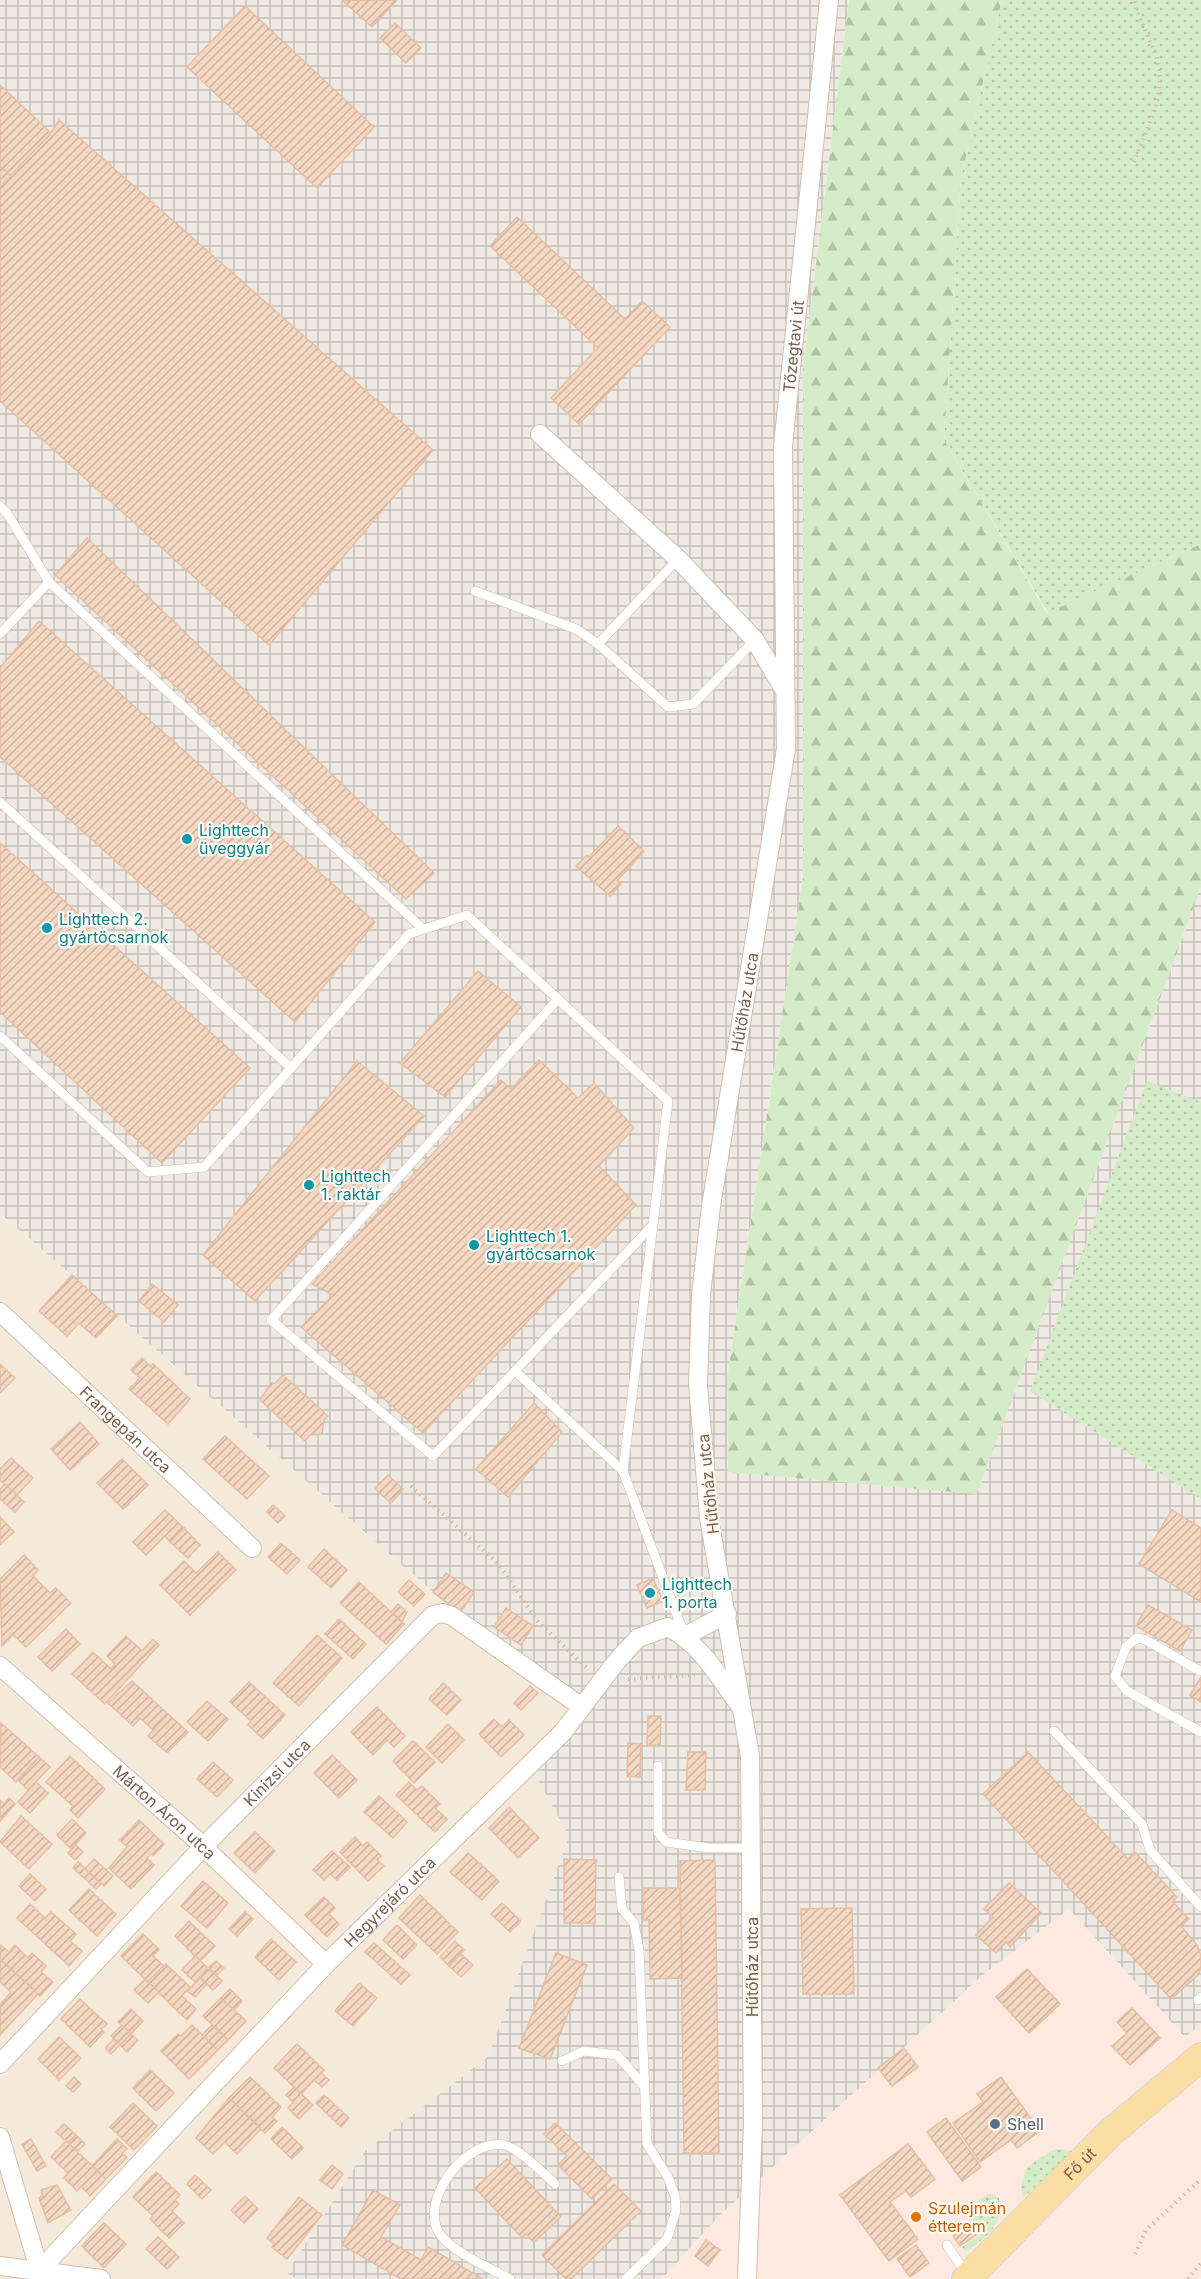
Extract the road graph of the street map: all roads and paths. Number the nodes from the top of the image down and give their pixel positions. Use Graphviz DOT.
graph roads {
  1 [pos="829,0"];
  2 [pos="1134,0"];
  3 [pos="1134,162"];
  4 [pos="540,434"];
  5 [pos="0,506"];
  6 [pos="678,559"];
  7 [pos="49,582"];
  8 [pos="475,591"];
  9 [pos="0,634"];
  10 [pos="755,640"];
  11 [pos="598,644"];
  12 [pos="786,693"];
  13 [pos="0,802"];
  14 [pos="422,928"];
  15 [pos="558,999"];
  16 [pos="0,1036"];
  17 [pos="291,1068"];
  18 [pos="652,1227"];
  19 [pos="0,1312"];
  20 [pos="515,1371"];
  21 [pos="623,1471"];
  22 [pos="411,1486"];
  23 [pos="252,1548"];
  24 [pos="727,1614"];
  25 [pos="685,1636"];
  26 [pos="0,1666"];
  27 [pos="1200,1671"];
  28 [pos="717,1674"];
  29 [pos="603,1680"];
  30 [pos="582,1707"];
  31 [pos="743,1710"];
  32 [pos="1054,1731"];
  33 [pos="1201,1732"];
  34 [pos="658,1766"];
  35 [pos="203,1847"];
  36 [pos="751,1848"];
  37 [pos="619,1877"];
  38 [pos="1201,1907"];
  39 [pos="326,1964"];
  40 [pos="1201,2057"];
  41 [pos="562,2061"];
  42 [pos="0,2064"];
  43 [pos="644,2086"];
  44 [pos="0,2137"];
  45 [pos="1201,2179"];
  46 [pos="555,2184"];
  47 [pos="947,2245"];
  48 [pos="1135,2254"];
  49 [pos="1201,2263"];
  50 [pos="0,2266"];
  51 [pos="41,2275"];
  52 [pos="967,2278"];
  53 [pos="101,2279"];
  54 [pos="510,2279"];
  55 [pos="626,2279"];
  56 [pos="747,2279"];
  57 [pos="1188,2279"];
  1 -- 12 [label="street, Tőzegtavi út"];
  2 -- 3 [label="path"];
  4 -- 6 [label="street"];
  5 -- 7 [label="lane"];
  6 -- 10 [label="street"];
  6 -- 11 [label="lane"];
  7 -- 9 [label="lane"];
  7 -- 14 [label="lane"];
  8 -- 11 [label="lane"];
  10 -- 11 [label="lane"];
  10 -- 12 [label="street"];
  12 -- 24 [label="street, Hűtőház utca"];
  13 -- 17 [label="lane"];
  14 -- 15 [label="lane"];
  14 -- 17 [label="lane"];
  15 -- 18 [label="lane"];
  15 -- 20 [label="lane"];
  16 -- 17 [label="lane"];
  18 -- 20 [label="lane"];
  18 -- 21 [label="lane"];
  19 -- 23 [label="street, Frangepán utca"];
  20 -- 21 [label="lane"];
  21 -- 25 [label="lane"];
  22 -- 29 [label="path"];
  24 -- 25 [label="street"];
  24 -- 31 [label="street, Hűtőház utca"];
  25 -- 28 [label="street"];
  25 -- 29 [label="street, Hegyrejáró utca"];
  26 -- 35 [label="street, Márton Áron utca"];
  27 -- 33 [label="lane"];
  28 -- 29 [label="path"];
  28 -- 31 [label="street"];
  29 -- 30 [label="street, Hegyrejáró utca"];
  30 -- 35 [label="street, Kinizsi utca"];
  30 -- 39 [label="street, Hegyrejáró utca"];
  31 -- 36 [label="street, Hűtőház utca"];
  32 -- 38 [label="lane"];
  34 -- 36 [label="lane"];
  35 -- 39 [label="street, Márton Áron utca"];
  35 -- 42 [label="street, Kinizsi utca"];
  36 -- 56 [label="street, Hűtőház utca"];
  37 -- 43 [label="lane"];
  39 -- 51 [label="street, Hegyrejáró utca"];
  40 -- 52 [label="main road, Fő út"];
  41 -- 43 [label="lane"];
  43 -- 55 [label="lane"];
  44 -- 51 [label="street"];
  45 -- 48 [label="path"];
  46 -- 54 [label="lane"];
  47 -- 52 [label="lane"];
  49 -- 57 [label="path"];
  50 -- 51 [label="street"];
  51 -- 53 [label="street"];
}
